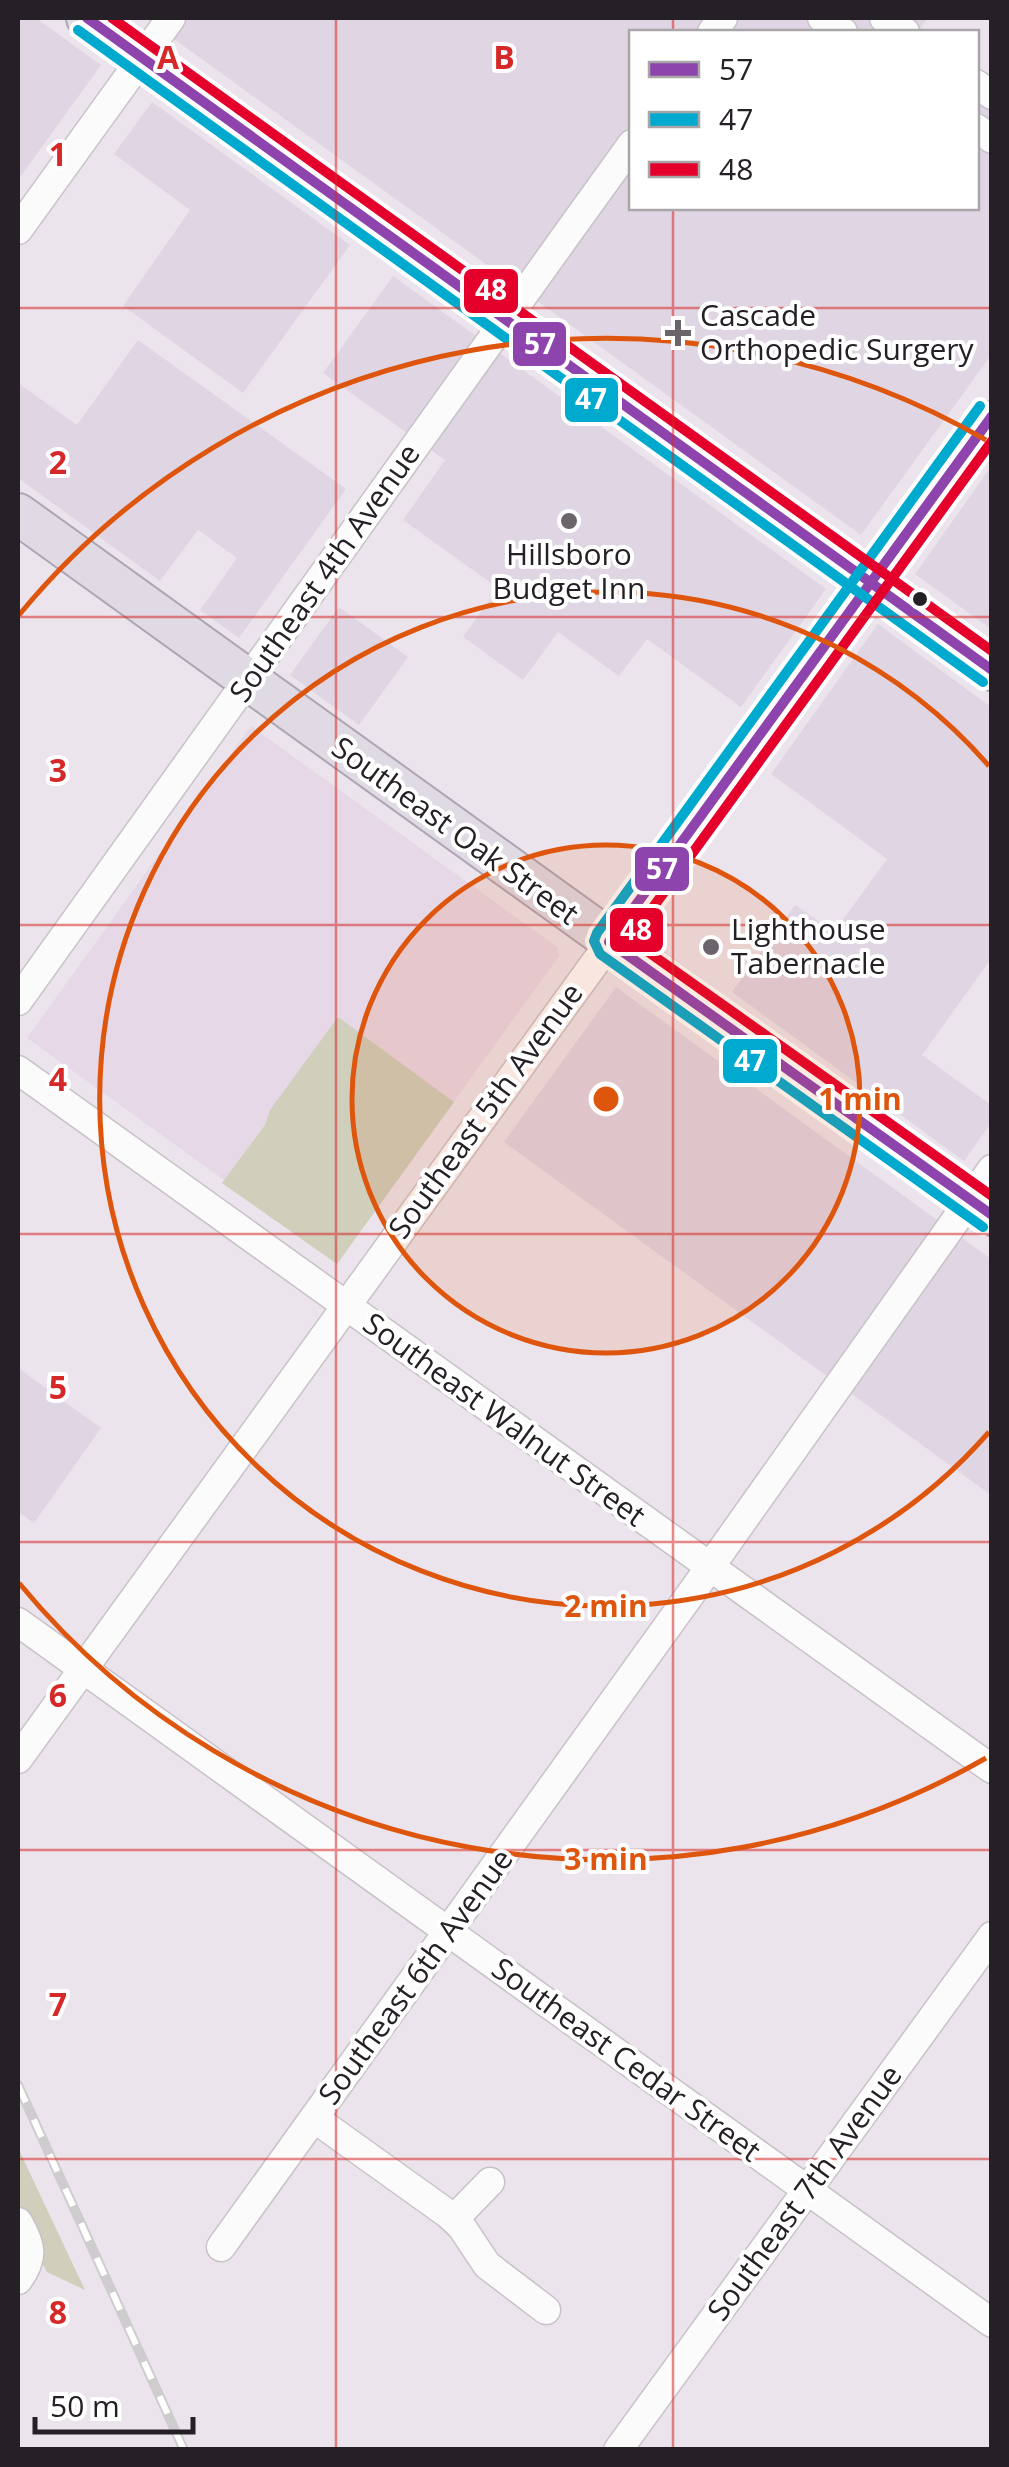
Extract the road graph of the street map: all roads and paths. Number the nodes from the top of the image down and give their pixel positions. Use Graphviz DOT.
graph roads {
  1 [pos="87,18"];
  2 [pos="171,18"];
  3 [pos="142,58"];
  4 [pos="629,148"];
  5 [pos="18,230"];
  6 [pos="505,319"];
  7 [pos="992,415"];
  8 [pos="18,514"];
  9 [pos="871,583"];
  10 [pos="992,670"];
  11 [pos="249,682"];
  12 [pos="609,942"];
  13 [pos="18,1002"];
  14 [pos="18,1070"];
  15 [pos="984,1195"];
  16 [pos="344,1305"];
  17 [pos="710,1567"];
  18 [pos="18,1622"];
  19 [pos="82,1668"];
  20 [pos="18,1759"];
  21 [pos="992,1768"];
  22 [pos="449,1932"];
  23 [pos="992,1936"];
  24 [pos="314,2118"];
  25 [pos="490,2182"];
  26 [pos="807,2190"];
  27 [pos="454,2219"];
  28 [pos="18,2222"];
  29 [pos="221,2246"];
  30 [pos="18,2280"];
  31 [pos="546,2310"];
  32 [pos="992,2323"];
  33 [pos="618,2450"];
  1 -- 3 [label="highway"];
  2 -- 3 [label="street"];
  3 -- 5 [label="street"];
  3 -- 6 [label="highway"];
  4 -- 6 [label="street, Southeast 4th Avenue"];
  6 -- 9 [label="highway"];
  6 -- 11 [label="street, Southeast 4th Avenue"];
  7 -- 9 [label="street, Southeast 5th Avenue"];
  8 -- 11 [label="highway, Southeast Oak Street"];
  9 -- 10 [label="highway"];
  9 -- 12 [label="street, Southeast 5th Avenue"];
  11 -- 12 [label="highway, Southeast Oak Street"];
  11 -- 13 [label="street, Southeast 4th Avenue"];
  12 -- 15 [label="highway, Southeast Oak Street"];
  12 -- 16 [label="street, Southeast 5th Avenue"];
  14 -- 16 [label="street, Southeast Walnut Street"];
  15 -- 17 [label="street, Southeast 6th Avenue"];
  16 -- 17 [label="street, Southeast Walnut Street"];
  16 -- 19 [label="street, Southeast 5th Avenue"];
  17 -- 21 [label="street, Southeast Walnut Street"];
  17 -- 22 [label="street, Southeast 6th Avenue"];
  18 -- 19 [label="street, Southeast Cedar Street"];
  19 -- 20 [label="street, Southeast 5th Avenue"];
  19 -- 22 [label="street, Southeast Cedar Street"];
  22 -- 24 [label="street, Southeast 6th Avenue"];
  22 -- 26 [label="street, Southeast Cedar Street"];
  23 -- 26 [label="street, Southeast 7th Avenue"];
  24 -- 27 [label="street"];
  24 -- 29 [label="street, Southeast 6th Avenue"];
  25 -- 27 [label="street"];
  26 -- 32 [label="street, Southeast Cedar Street"];
  26 -- 33 [label="street, Southeast 7th Avenue"];
  27 -- 31 [label="street"];
  28 -- 30 [label="street"];
}
